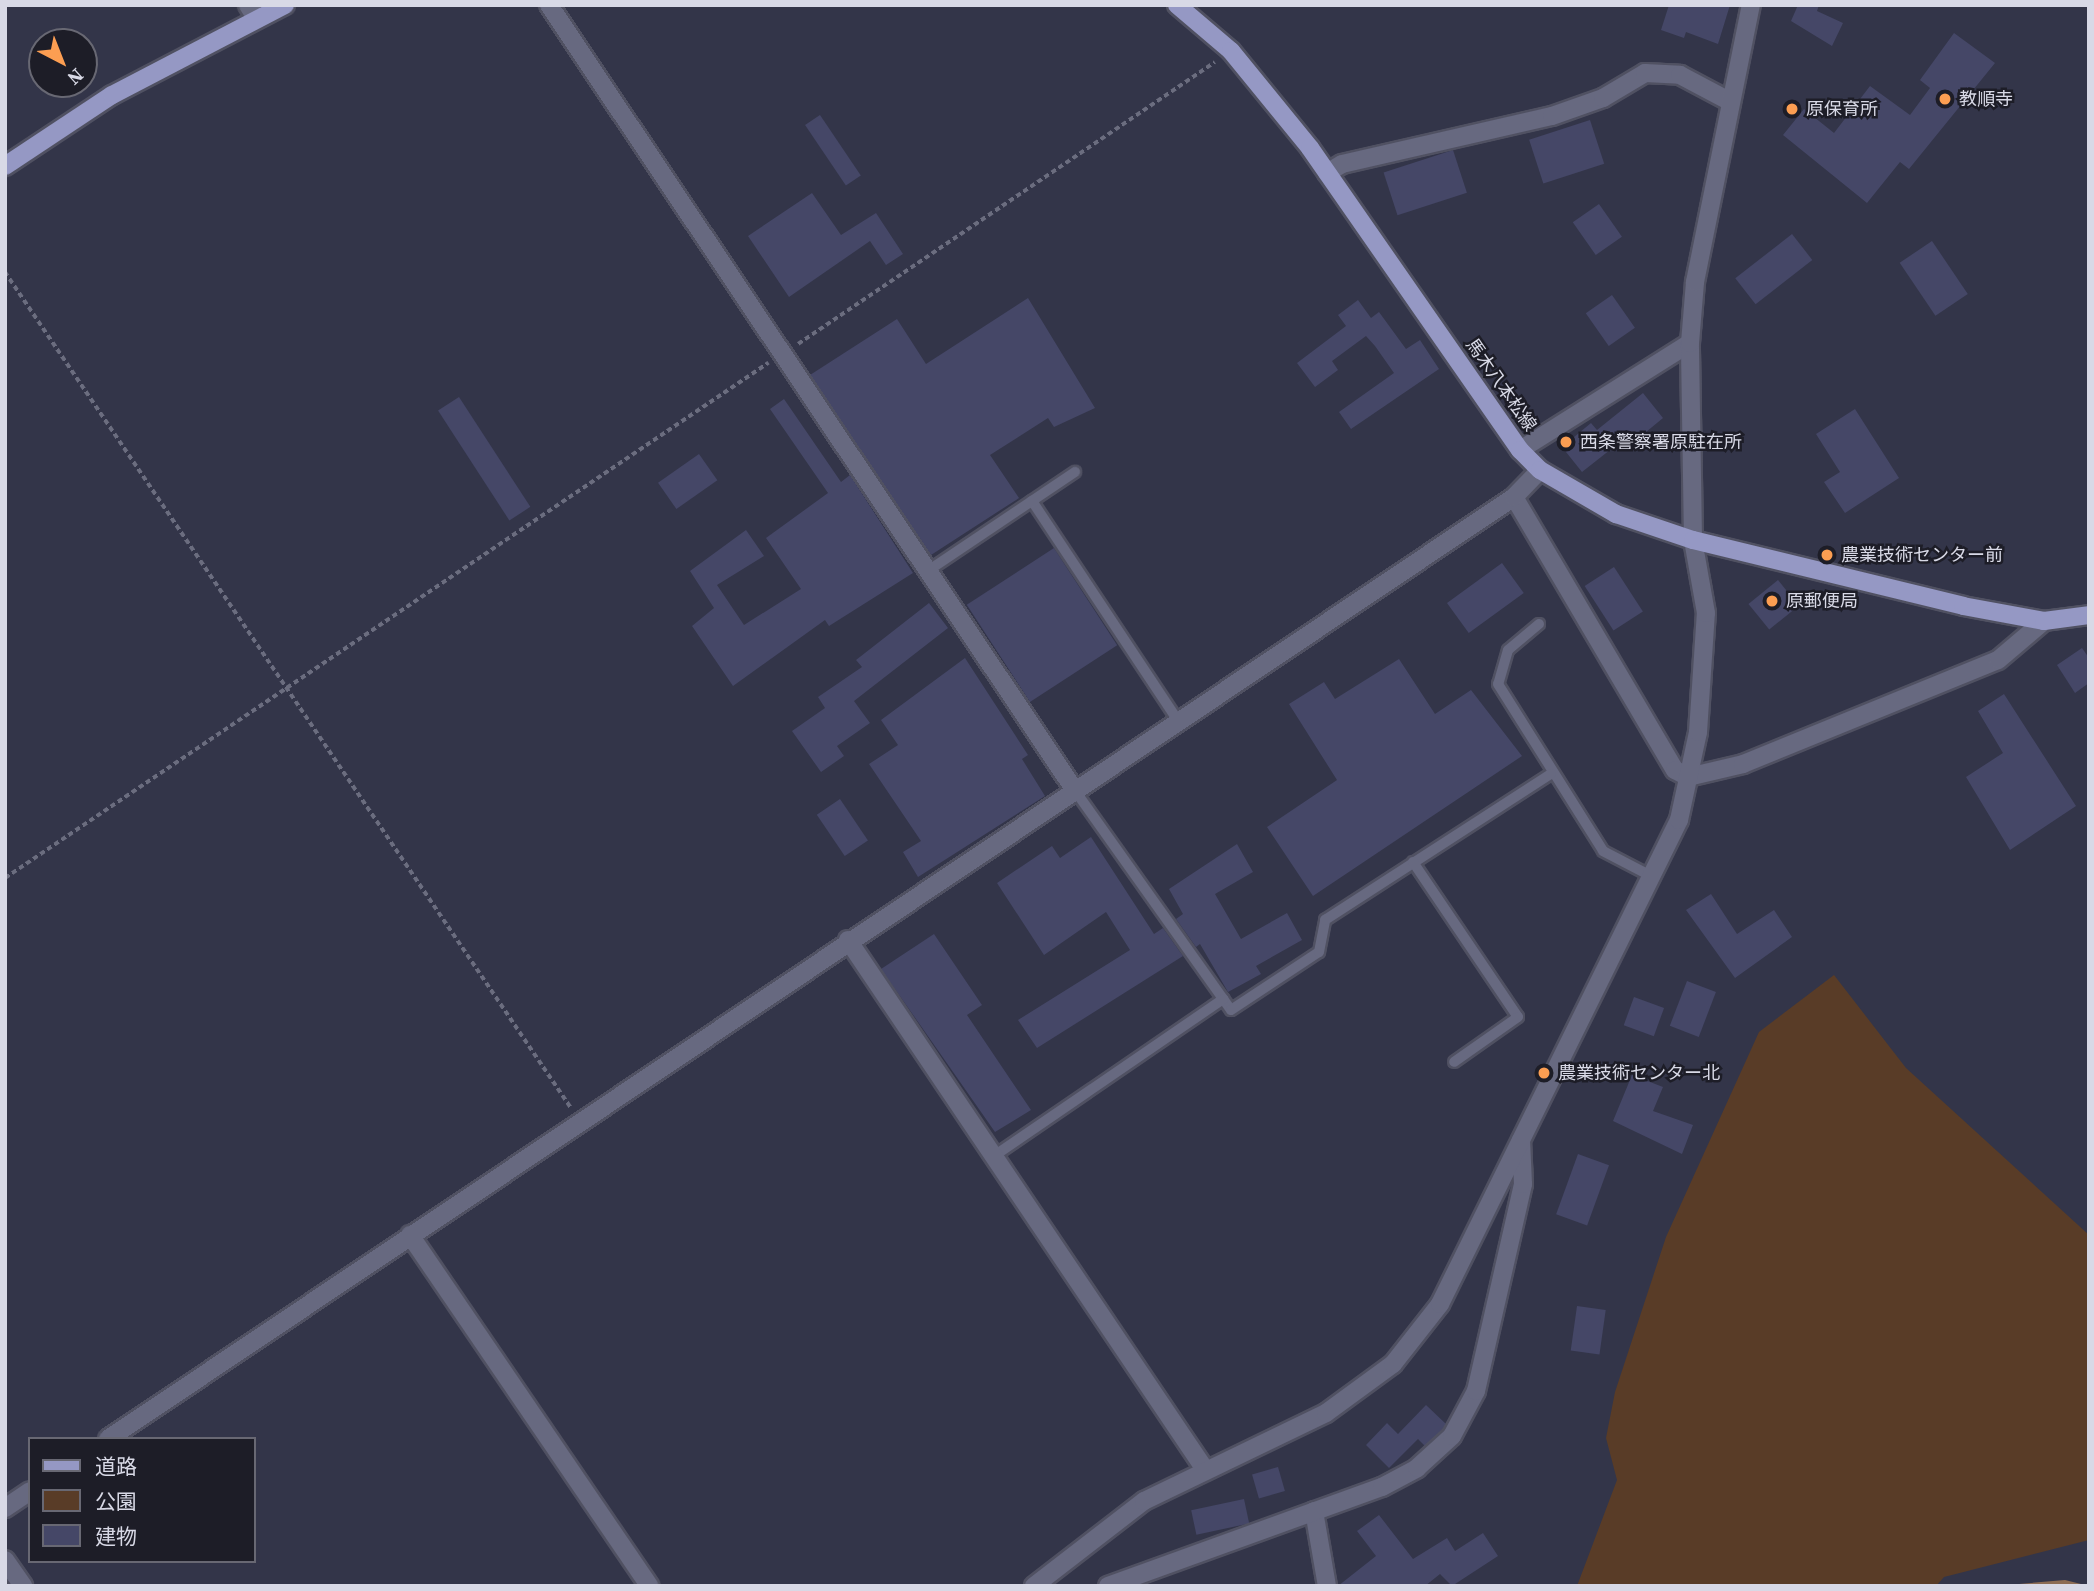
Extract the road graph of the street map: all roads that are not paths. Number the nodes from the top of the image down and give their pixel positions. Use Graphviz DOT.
graph roads {
  1 [pos="285,5"];
  2 [pos="549,5"];
  3 [pos="1177,5"];
  4 [pos="1751,5"];
  5 [pos="252,12"];
  6 [pos="1729,101"];
  7 [pos="5,166"];
  8 [pos="1327,173"];
  9 [pos="1690,343"];
  10 [pos="1520,450"];
  11 [pos="1540,470"];
  12 [pos="1075,472"];
  13 [pos="1514,497"];
  14 [pos="1032,501"];
  15 [pos="1693,540"];
  16 [pos="929,570"];
  17 [pos="2089,615"];
  18 [pos="2044,621"];
  19 [pos="1539,624"];
  20 [pos="1179,723"];
  21 [pos="1551,774"];
  22 [pos="1688,777"];
  23 [pos="1076,792"];
  24 [pos="1413,862"];
  25 [pos="1651,876"];
  26 [pos="848,940"];
  27 [pos="1223,999"];
  28 [pos="1454,1062"];
  29 [pos="1521,1140"];
  30 [pos="994,1156"];
  31 [pos="410,1235"];
  32 [pos="111,1437"];
  33 [pos="1206,1471"];
  34 [pos="28,1492"];
  35 [pos="5,1508"];
  36 [pos="1314,1511"];
  37 [pos="5,1560"];
  38 [pos="23,1586"];
  39 [pos="649,1586"];
  40 [pos="1034,1586"];
  41 [pos="1108,1586"];
  42 [pos="1327,1586"];
  1 -- 5 [label="main road"];
  2 -- 16 [label="street"];
  3 -- 8 [label="main road, 馬木八本松線"];
  4 -- 6 [label="street"];
  5 -- 7 [label="main road"];
  6 -- 8 [label="street"];
  6 -- 9 [label="street"];
  8 -- 10 [label="main road, 馬木八本松線"];
  9 -- 10 [label="street"];
  9 -- 15 [label="street"];
  10 -- 11 [label="main road, 馬木八本松線"];
  11 -- 13 [label="street"];
  11 -- 15 [label="main road, 馬木八本松線"];
  12 -- 14 [label="lane"];
  13 -- 20 [label="street"];
  13 -- 22 [label="street"];
  14 -- 16 [label="lane"];
  14 -- 20 [label="lane"];
  15 -- 18 [label="main road, 馬木八本松線"];
  15 -- 22 [label="street"];
  16 -- 23 [label="street"];
  17 -- 18 [label="main road, 馬木八本松線"];
  18 -- 22 [label="street"];
  19 -- 21 [label="lane"];
  20 -- 23 [label="street"];
  21 -- 24 [label="lane"];
  21 -- 25 [label="lane"];
  22 -- 25 [label="street"];
  23 -- 26 [label="street"];
  23 -- 27 [label="lane"];
  24 -- 27 [label="lane"];
  24 -- 28 [label="lane"];
  25 -- 29 [label="street"];
  26 -- 30 [label="street"];
  26 -- 31 [label="street"];
  27 -- 30 [label="lane"];
  29 -- 33 [label="street"];
  29 -- 36 [label="street"];
  30 -- 33 [label="street"];
  31 -- 32 [label="street"];
  31 -- 39 [label="street"];
  33 -- 40 [label="street"];
  34 -- 35 [label="street"];
  36 -- 41 [label="street"];
  36 -- 42 [label="street"];
  37 -- 38 [label="street"];
}
